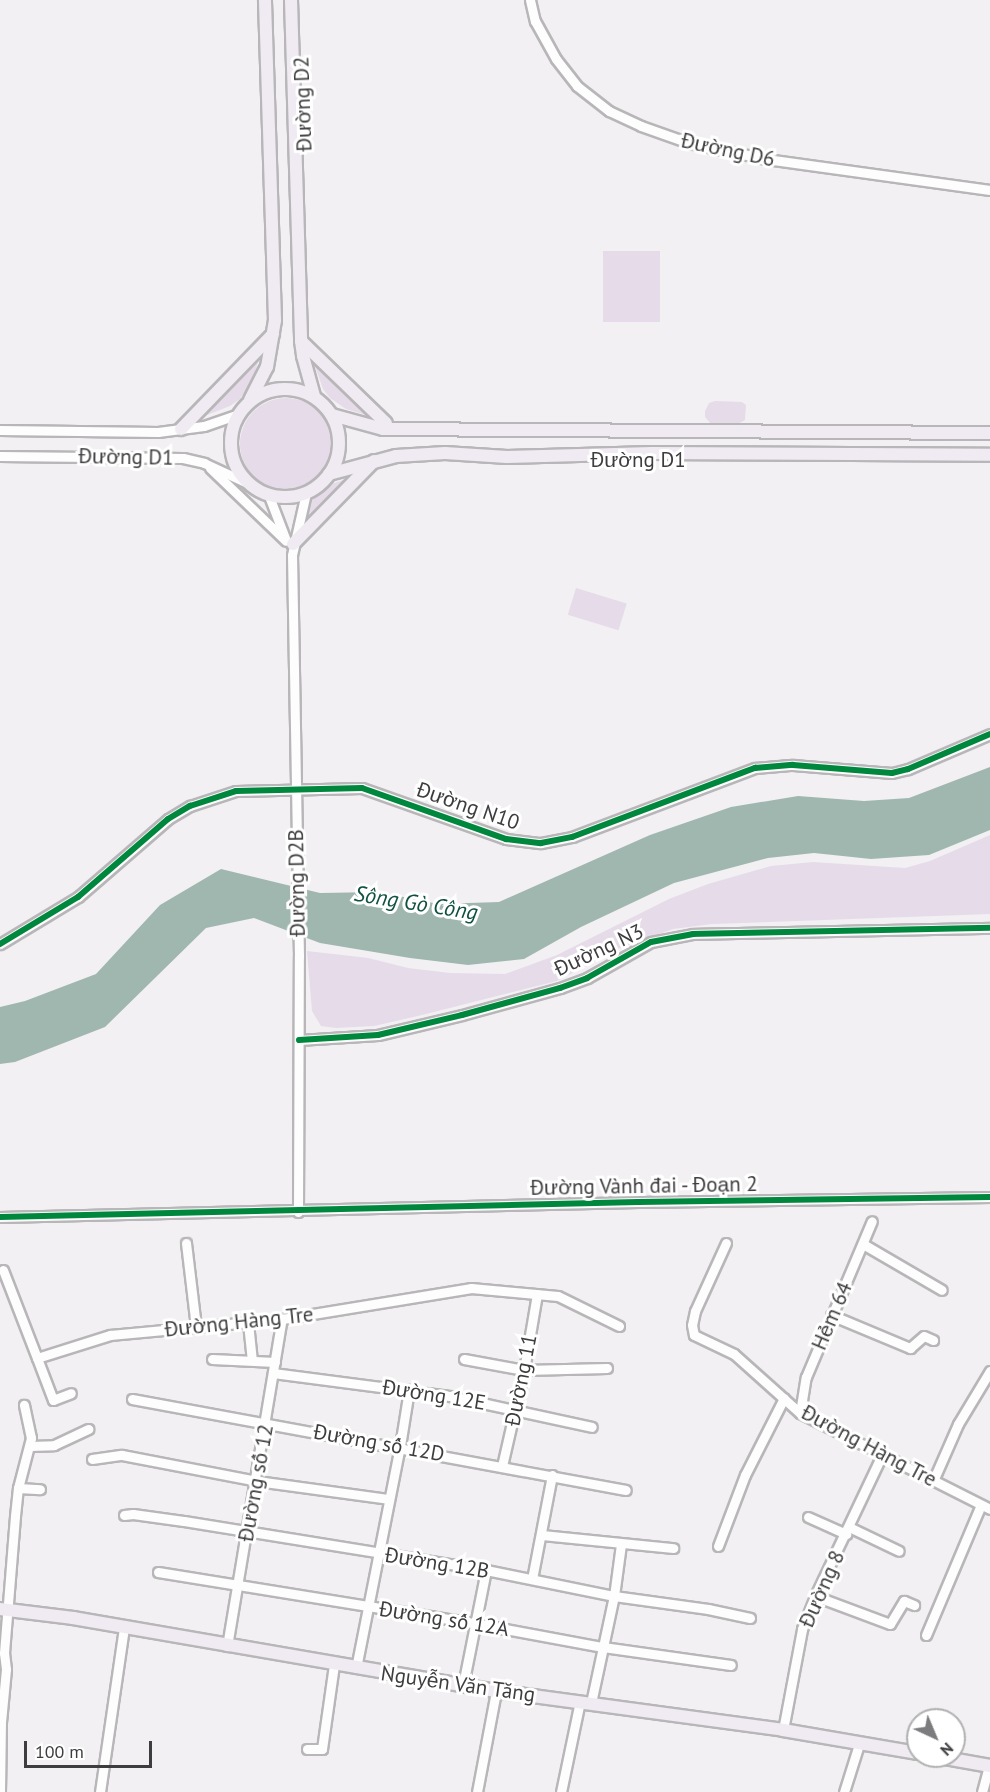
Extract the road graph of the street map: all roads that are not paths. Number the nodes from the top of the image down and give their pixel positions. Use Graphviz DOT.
graph roads {
  1 [pos="257,0"];
  2 [pos="265,0"];
  3 [pos="291,0"];
  4 [pos="299,0"];
  5 [pos="530,0"];
  6 [pos="270,91"];
  7 [pos="990,190"];
  8 [pos="299,206"];
  9 [pos="273,334"];
  10 [pos="302,341"];
  11 [pos="314,396"];
  12 [pos="250,400"];
  13 [pos="238,414"];
  14 [pos="332,415"];
  15 [pos="393,423"];
  16 [pos="371,426"];
  17 [pos="990,426"];
  18 [pos="181,429"];
  19 [pos="0,430"];
  20 [pos="548,432"];
  21 [pos="813,433"];
  22 [pos="855,433"];
  23 [pos="990,433"];
  24 [pos="813,454"];
  25 [pos="990,455"];
  26 [pos="0,456"];
  27 [pos="375,460"];
  28 [pos="204,463"];
  29 [pos="329,474"];
  30 [pos="247,483"];
  31 [pos="306,493"];
  32 [pos="269,496"];
  33 [pos="290,546"];
  34 [pos="990,734"];
  35 [pos="295,789"];
  36 [pos="990,928"];
  37 [pos="0,944"];
  38 [pos="299,1041"];
  39 [pos="990,1197"];
  40 [pos="298,1212"];
  41 [pos="0,1217"];
  42 [pos="872,1221"];
  43 [pos="186,1243"];
  44 [pos="726,1243"];
  45 [pos="863,1244"];
  46 [pos="3,1270"];
  47 [pos="942,1290"];
  48 [pos="537,1294"];
  49 [pos="831,1315"];
  50 [pos="282,1319"];
  51 [pos="248,1323"];
  52 [pos="619,1326"];
  53 [pos="196,1327"];
  54 [pos="933,1340"];
  55 [pos="37,1358"];
  56 [pos="212,1359"];
  57 [pos="464,1359"];
  58 [pos="252,1360"];
  59 [pos="275,1362"];
  60 [pos="607,1368"];
  61 [pos="524,1370"];
  62 [pos="990,1371"];
  63 [pos="273,1373"];
  64 [pos="409,1390"];
  65 [pos="71,1393"];
  66 [pos="784,1398"];
  67 [pos="132,1399"];
  68 [pos="24,1405"];
  69 [pos="516,1409"];
  70 [pos="800,1413"];
  71 [pos="266,1423"];
  72 [pos="592,1427"];
  73 [pos="88,1429"];
  74 [pos="30,1446"];
  75 [pos="400,1446"];
  76 [pos="882,1455"];
  77 [pos="92,1459"];
  78 [pos="502,1466"];
  79 [pos="552,1476"];
  80 [pos="257,1481"];
  81 [pos="933,1481"];
  82 [pos="18,1488"];
  83 [pos="40,1489"];
  84 [pos="626,1490"];
  85 [pos="388,1499"];
  86 [pos="986,1507"];
  87 [pos="124,1515"];
  88 [pos="808,1518"];
  89 [pos="848,1530"];
  90 [pos="246,1532"];
  91 [pos="542,1534"];
  92 [pos="621,1544"];
  93 [pos="718,1546"];
  94 [pos="674,1548"];
  95 [pos="899,1551"];
  96 [pos="378,1554"];
  97 [pos="486,1570"];
  98 [pos="158,1572"];
  99 [pos="532,1579"];
  100 [pos="238,1585"];
  101 [pos="614,1596"];
  102 [pos="815,1596"];
  103 [pos="914,1605"];
  104 [pos="367,1606"];
  105 [pos="4,1609"];
  106 [pos="750,1618"];
  107 [pos="473,1623"];
  108 [pos="124,1628"];
  109 [pos="926,1635"];
  110 [pos="227,1646"];
  111 [pos="603,1647"];
  112 [pos="334,1665"];
  113 [pos="731,1665"];
  114 [pos="356,1668"];
  115 [pos="463,1685"];
  116 [pos="496,1691"];
  117 [pos="586,1702"];
  118 [pos="783,1730"];
  119 [pos="859,1744"];
  120 [pos="307,1749"];
  121 [pos="906,1751"];
  122 [pos="966,1761"];
  123 [pos="990,1765"];
  124 [pos="0,1792"];
  125 [pos="100,1792"];
  126 [pos="477,1792"];
  127 [pos="561,1792"];
  128 [pos="844,1792"];
  129 [pos="982,1792"];
  1 -- 6 [label="main road, Đường D2"];
  2 -- 6 [label="main road, Đường D2"];
  3 -- 8 [label="main road, Đường D2"];
  4 -- 8 [label="main road, Đường D2"];
  5 -- 7 [label="street, Đường D6"];
  6 -- 9 [label="main road, Đường D2"];
  8 -- 10 [label="main road, Đường D2"];
  9 -- 12 [label="main road, Đường D2"];
  9 -- 18 [label="main road"];
  10 -- 11 [label="main road, Đường D2"];
  10 -- 15 [label="main road"];
  11 -- 12 [label="main road"];
  11 -- 14 [label="main road"];
  12 -- 13 [label="main road"];
  13 -- 18 [label="street, Đường D1"];
  13 -- 30 [label="main road"];
  14 -- 16 [label="main road, Đường D1"];
  14 -- 29 [label="main road"];
  15 -- 16 [label="main road, Đường D1"];
  15 -- 20 [label="main road, Đường D1"];
  16 -- 20 [label="main road, Đường D1"];
  17 -- 22 [label="main road, Đường D1"];
  18 -- 19 [label="street, Đường D1"];
  20 -- 21 [label="main road, Đường D1"];
  21 -- 22 [label="main road, Đường D1"];
  21 -- 24 [label="main road"];
  22 -- 23 [label="main road, Đường D1"];
  24 -- 25 [label="main road, Đường D1"];
  24 -- 27 [label="main road, Đường D1"];
  26 -- 28 [label="street, Đường D1"];
  27 -- 29 [label="main road, Đường D1"];
  27 -- 33 [label="main road"];
  28 -- 30 [label="street, Đường D1"];
  28 -- 33 [label="street"];
  29 -- 31 [label="main road"];
  30 -- 32 [label="main road"];
  31 -- 32 [label="main road"];
  31 -- 33 [label="street, Đường D2B"];
  32 -- 33 [label="street, Đường D2B"];
  33 -- 35 [label="street, Đường D2B"];
  34 -- 35 [label="street, Đường N10"];
  35 -- 37 [label="street, Đường N10"];
  35 -- 38 [label="street, Đường D2B"];
  36 -- 38 [label="street, Đường N3"];
  38 -- 40 [label="street, Đường D2B"];
  39 -- 40 [label="street, Đường Vành đai - Đoạn 2"];
  40 -- 41 [label="street, Đường Vành đai - Đoạn 2"];
  42 -- 45 [label="street, Hẻm 64"];
  43 -- 53 [label="street"];
  44 -- 66 [label="street, Đường Hàng Tre"];
  45 -- 47 [label="street"];
  45 -- 49 [label="street, Hẻm 64"];
  46 -- 55 [label="street"];
  48 -- 50 [label="street, Đường Hàng Tre"];
  48 -- 52 [label="street, Đường Hàng Tre"];
  48 -- 61 [label="street, Đường 11"];
  49 -- 54 [label="street"];
  49 -- 70 [label="street, Hẻm 64"];
  50 -- 51 [label="street, Đường Hàng Tre"];
  50 -- 59 [label="street, Đường số 12"];
  51 -- 53 [label="street, Đường Hàng Tre"];
  51 -- 58 [label="street"];
  53 -- 55 [label="street, Đường Hàng Tre"];
  55 -- 65 [label="street"];
  56 -- 58 [label="street"];
  57 -- 61 [label="street"];
  58 -- 59 [label="street"];
  59 -- 63 [label="street, Đường số 12"];
  60 -- 61 [label="street"];
  61 -- 69 [label="street, Đường 11"];
  62 -- 81 [label="street"];
  63 -- 64 [label="street, Đường 12E"];
  63 -- 71 [label="street, Đường số 12"];
  64 -- 69 [label="street, Đường 12E"];
  64 -- 75 [label="street"];
  66 -- 70 [label="street, Đường Hàng Tre"];
  66 -- 93 [label="street"];
  67 -- 71 [label="street, Đường số 12D"];
  68 -- 74 [label="street"];
  69 -- 72 [label="street, Đường 12E"];
  69 -- 78 [label="street, Đường 11"];
  70 -- 76 [label="street, Đường Hàng Tre"];
  71 -- 75 [label="street, Đường số 12D"];
  71 -- 80 [label="street, Đường số 12"];
  73 -- 74 [label="street"];
  74 -- 82 [label="street"];
  75 -- 78 [label="street, Đường số 12D"];
  75 -- 85 [label="street"];
  76 -- 81 [label="street, Đường Hàng Tre"];
  76 -- 89 [label="street, Đường 8"];
  77 -- 80 [label="street"];
  78 -- 79 [label="street, Đường số 12D"];
  79 -- 84 [label="street, Đường số 12D"];
  79 -- 91 [label="street"];
  80 -- 85 [label="street"];
  80 -- 90 [label="street, Đường số 12"];
  81 -- 86 [label="street, Đường Hàng Tre"];
  82 -- 83 [label="street"];
  82 -- 105 [label="street"];
  85 -- 96 [label="street"];
  86 -- 109 [label="street"];
  87 -- 90 [label="street, Đường 12B"];
  88 -- 89 [label="street"];
  89 -- 95 [label="street"];
  89 -- 102 [label="street, Đường 8"];
  90 -- 96 [label="street, Đường 12B"];
  90 -- 100 [label="street, Đường số 12"];
  91 -- 92 [label="street"];
  91 -- 99 [label="street"];
  92 -- 94 [label="street"];
  92 -- 101 [label="street"];
  96 -- 97 [label="street, Đường 12B"];
  96 -- 104 [label="street"];
  97 -- 99 [label="street, Đường 12B"];
  97 -- 107 [label="street"];
  98 -- 100 [label="street, Đường số 12A"];
  99 -- 101 [label="street, Đường 12B"];
  100 -- 104 [label="street, Đường số 12A"];
  100 -- 110 [label="street, Đường số 12"];
  101 -- 106 [label="street, Đường 12B"];
  101 -- 111 [label="street"];
  102 -- 103 [label="street"];
  102 -- 118 [label="street, Đường 8"];
  104 -- 107 [label="street, Đường số 12A"];
  104 -- 114 [label="street"];
  105 -- 108 [label="main road, Nguyễn Văn Tăng"];
  105 -- 124 [label="street"];
  107 -- 111 [label="street, Đường số 12A"];
  107 -- 115 [label="street"];
  108 -- 110 [label="main road, Nguyễn Văn Tăng"];
  108 -- 125 [label="street"];
  110 -- 112 [label="main road, Nguyễn Văn Tăng"];
  111 -- 113 [label="street, Đường số 12A"];
  111 -- 117 [label="street"];
  112 -- 114 [label="main road, Nguyễn Văn Tăng"];
  112 -- 120 [label="street"];
  114 -- 115 [label="main road, Nguyễn Văn Tăng"];
  115 -- 116 [label="main road, Nguyễn Văn Tăng"];
  116 -- 117 [label="main road, Nguyễn Văn Tăng"];
  116 -- 126 [label="street"];
  117 -- 118 [label="main road, Nguyễn Văn Tăng"];
  117 -- 127 [label="street"];
  118 -- 119 [label="main road, Nguyễn Văn Tăng"];
  119 -- 121 [label="main road, Nguyễn Văn Tăng"];
  119 -- 128 [label="street"];
  122 -- 123 [label="main road"];
  123 -- 129 [label="street"];
}
